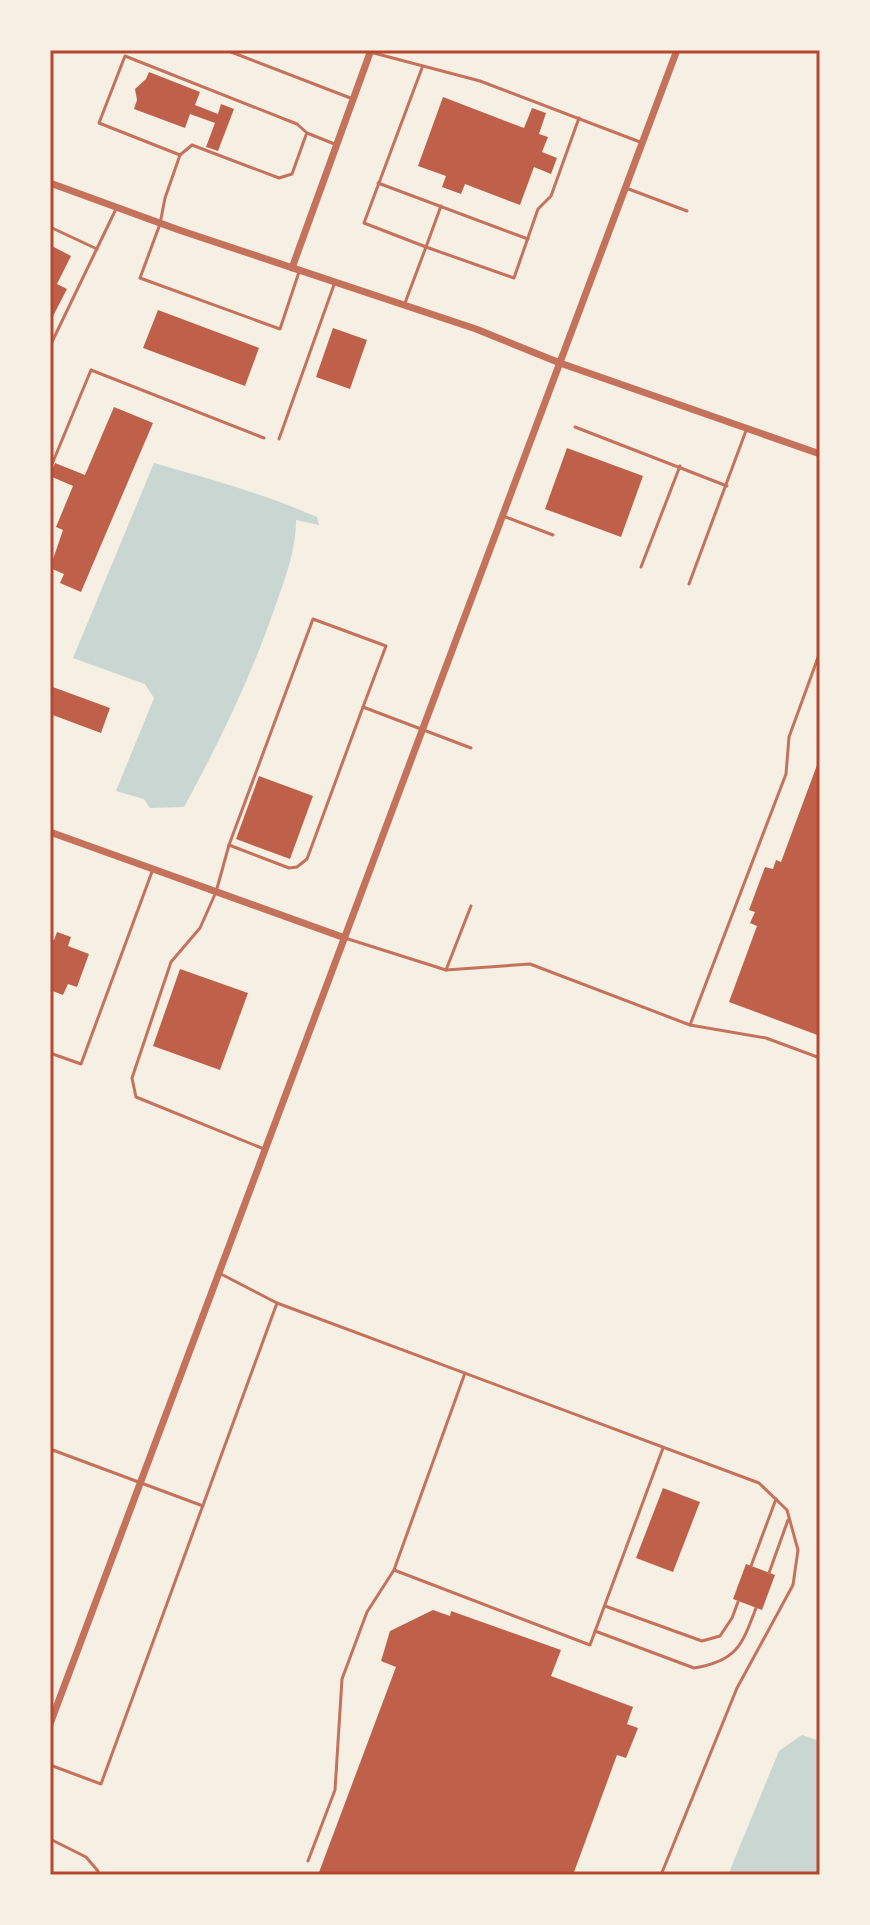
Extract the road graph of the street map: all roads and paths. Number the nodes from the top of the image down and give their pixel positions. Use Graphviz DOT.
graph roads {
  1 [pos="226,50"];
  2 [pos="677,50"];
  3 [pos="371,51"];
  4 [pos="422,68"];
  5 [pos="353,99"];
  6 [pos="579,118"];
  7 [pos="307,133"];
  8 [pos="642,143"];
  9 [pos="337,145"];
  10 [pos="180,155"];
  11 [pos="50,183"];
  12 [pos="378,183"];
  13 [pos="626,188"];
  14 [pos="441,206"];
  15 [pos="117,208"];
  16 [pos="687,211"];
  17 [pos="160,224"];
  18 [pos="50,227"];
  19 [pos="528,239"];
  20 [pos="426,247"];
  21 [pos="97,249"];
  22 [pos="296,269"];
  23 [pos="335,282"];
  24 [pos="404,305"];
  25 [pos="50,346"];
  26 [pos="560,363"];
  27 [pos="575,427"];
  28 [pos="747,428"];
  29 [pos="264,438"];
  30 [pos="279,439"];
  31 [pos="820,454"];
  32 [pos="680,466"];
  33 [pos="50,469"];
  34 [pos="727,486"];
  35 [pos="503,516"];
  36 [pos="553,535"];
  37 [pos="641,567"];
  38 [pos="689,584"];
  39 [pos="820,652"];
  40 [pos="363,707"];
  41 [pos="422,730"];
  42 [pos="471,748"];
  43 [pos="50,832"];
  44 [pos="229,845"];
  45 [pos="153,869"];
  46 [pos="216,892"];
  47 [pos="471,906"];
  48 [pos="345,938"];
  49 [pos="446,970"];
  50 [pos="690,1025"];
  51 [pos="50,1053"];
  52 [pos="820,1058"];
  53 [pos="264,1149"];
  54 [pos="219,1273"];
  55 [pos="277,1303"];
  56 [pos="465,1373"];
  57 [pos="663,1448"];
  58 [pos="50,1449"];
  59 [pos="141,1481"];
  60 [pos="776,1499"];
  61 [pos="203,1506"];
  62 [pos="789,1516"];
  63 [pos="751,1566"];
  64 [pos="394,1570"];
  65 [pos="769,1573"];
  66 [pos="738,1602"];
  67 [pos="605,1606"];
  68 [pos="756,1608"];
  69 [pos="595,1631"];
  70 [pos="50,1724"];
  71 [pos="50,1765"];
  72 [pos="50,1839"];
  73 [pos="308,1861"];
  74 [pos="98,1875"];
  75 [pos="661,1875"];
  1 -- 5 [label="lane"];
  2 -- 8 [label="street"];
  3 -- 4 [label="lane"];
  3 -- 5 [label="street"];
  4 -- 6 [label="lane"];
  4 -- 12 [label="lane"];
  5 -- 9 [label="street"];
  6 -- 8 [label="lane"];
  6 -- 19 [label="lane"];
  7 -- 9 [label="lane"];
  7 -- 10 [label="lane"];
  7 -- 10 [label="lane"];
  8 -- 13 [label="street"];
  9 -- 22 [label="street"];
  10 -- 17 [label="lane"];
  11 -- 15 [label="street"];
  12 -- 14 [label="lane"];
  12 -- 20 [label="lane"];
  13 -- 16 [label="lane"];
  13 -- 26 [label="street"];
  14 -- 19 [label="lane"];
  14 -- 20 [label="lane"];
  15 -- 17 [label="street"];
  15 -- 21 [label="lane"];
  17 -- 22 [label="street"];
  17 -- 22 [label="lane"];
  18 -- 21 [label="lane"];
  19 -- 20 [label="lane"];
  20 -- 24 [label="lane"];
  21 -- 25 [label="lane"];
  22 -- 23 [label="street"];
  23 -- 24 [label="street"];
  23 -- 30 [label="lane"];
  24 -- 26 [label="street"];
  26 -- 28 [label="street"];
  26 -- 35 [label="street"];
  27 -- 32 [label="lane"];
  28 -- 31 [label="street"];
  28 -- 34 [label="lane"];
  29 -- 33 [label="lane"];
  32 -- 34 [label="lane"];
  32 -- 37 [label="lane"];
  34 -- 38 [label="lane"];
  35 -- 36 [label="lane"];
  35 -- 41 [label="street"];
  39 -- 50 [label="lane"];
  40 -- 41 [label="lane"];
  40 -- 44 [label="lane"];
  40 -- 44 [label="lane"];
  41 -- 42 [label="lane"];
  41 -- 48 [label="street"];
  43 -- 45 [label="street"];
  44 -- 46 [label="lane"];
  45 -- 46 [label="street"];
  45 -- 51 [label="lane"];
  46 -- 48 [label="street"];
  46 -- 53 [label="lane"];
  47 -- 49 [label="lane"];
  48 -- 49 [label="lane"];
  48 -- 53 [label="street"];
  49 -- 50 [label="lane"];
  50 -- 52 [label="lane"];
  53 -- 54 [label="street"];
  54 -- 55 [label="lane"];
  54 -- 59 [label="street"];
  55 -- 56 [label="lane"];
  55 -- 61 [label="lane"];
  56 -- 57 [label="lane"];
  56 -- 64 [label="lane"];
  57 -- 60 [label="lane"];
  57 -- 67 [label="lane"];
  58 -- 59 [label="lane"];
  59 -- 61 [label="lane"];
  59 -- 70 [label="street"];
  60 -- 62 [label="lane"];
  60 -- 63 [label="lane"];
  61 -- 71 [label="lane"];
  62 -- 65 [label="lane"];
  62 -- 75 [label="lane"];
  64 -- 69 [label="lane"];
  64 -- 73 [label="lane"];
  66 -- 67 [label="lane"];
  67 -- 69 [label="lane"];
  68 -- 69 [label="lane"];
  72 -- 74 [label="lane"];
}
